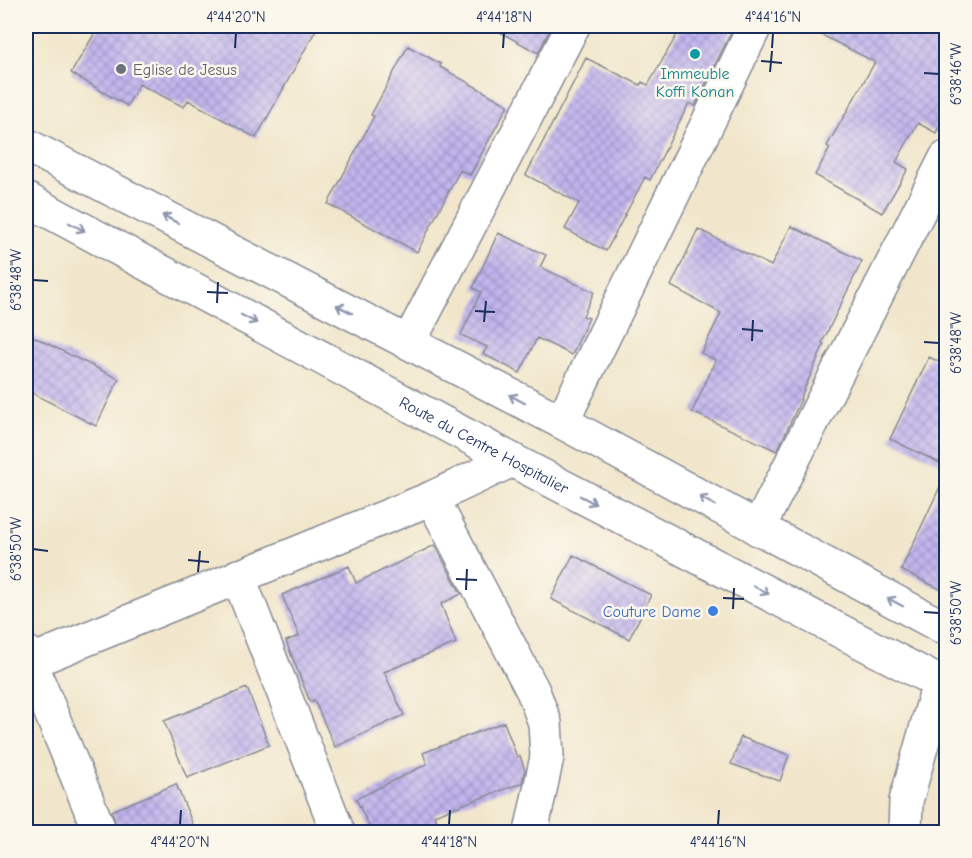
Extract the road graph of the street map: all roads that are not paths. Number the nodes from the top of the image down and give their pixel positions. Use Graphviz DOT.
graph roads {
  1 [pos="573,26"];
  2 [pos="755,26"];
  3 [pos="26,145"];
  4 [pos="946,158"];
  5 [pos="26,199"];
  6 [pos="409,342"];
  7 [pos="562,422"];
  8 [pos="512,460"];
  9 [pos="432,498"];
  10 [pos="758,529"];
  11 [pos="238,576"];
  12 [pos="946,629"];
  13 [pos="28,657"];
  14 [pos="943,684"];
  15 [pos="100,832"];
  16 [pos="338,832"];
  17 [pos="531,832"];
  18 [pos="905,832"];
  1 -- 6 [label="street"];
  2 -- 7 [label="street"];
  6 -- 3 [label="street, one-way"];
  4 -- 10 [label="street"];
  5 -- 8 [label="street, Route du Centre Hospitalier, one-way"];
  7 -- 6 [label="street, one-way"];
  10 -- 7 [label="street, one-way"];
  8 -- 9 [label="street"];
  8 -- 14 [label="street, Route du Centre Hospitalier, one-way"];
  9 -- 11 [label="street"];
  9 -- 17 [label="street"];
  12 -- 10 [label="street, one-way"];
  11 -- 13 [label="street"];
  11 -- 16 [label="street"];
  13 -- 15 [label="street"];
  14 -- 18 [label="street"];
}
